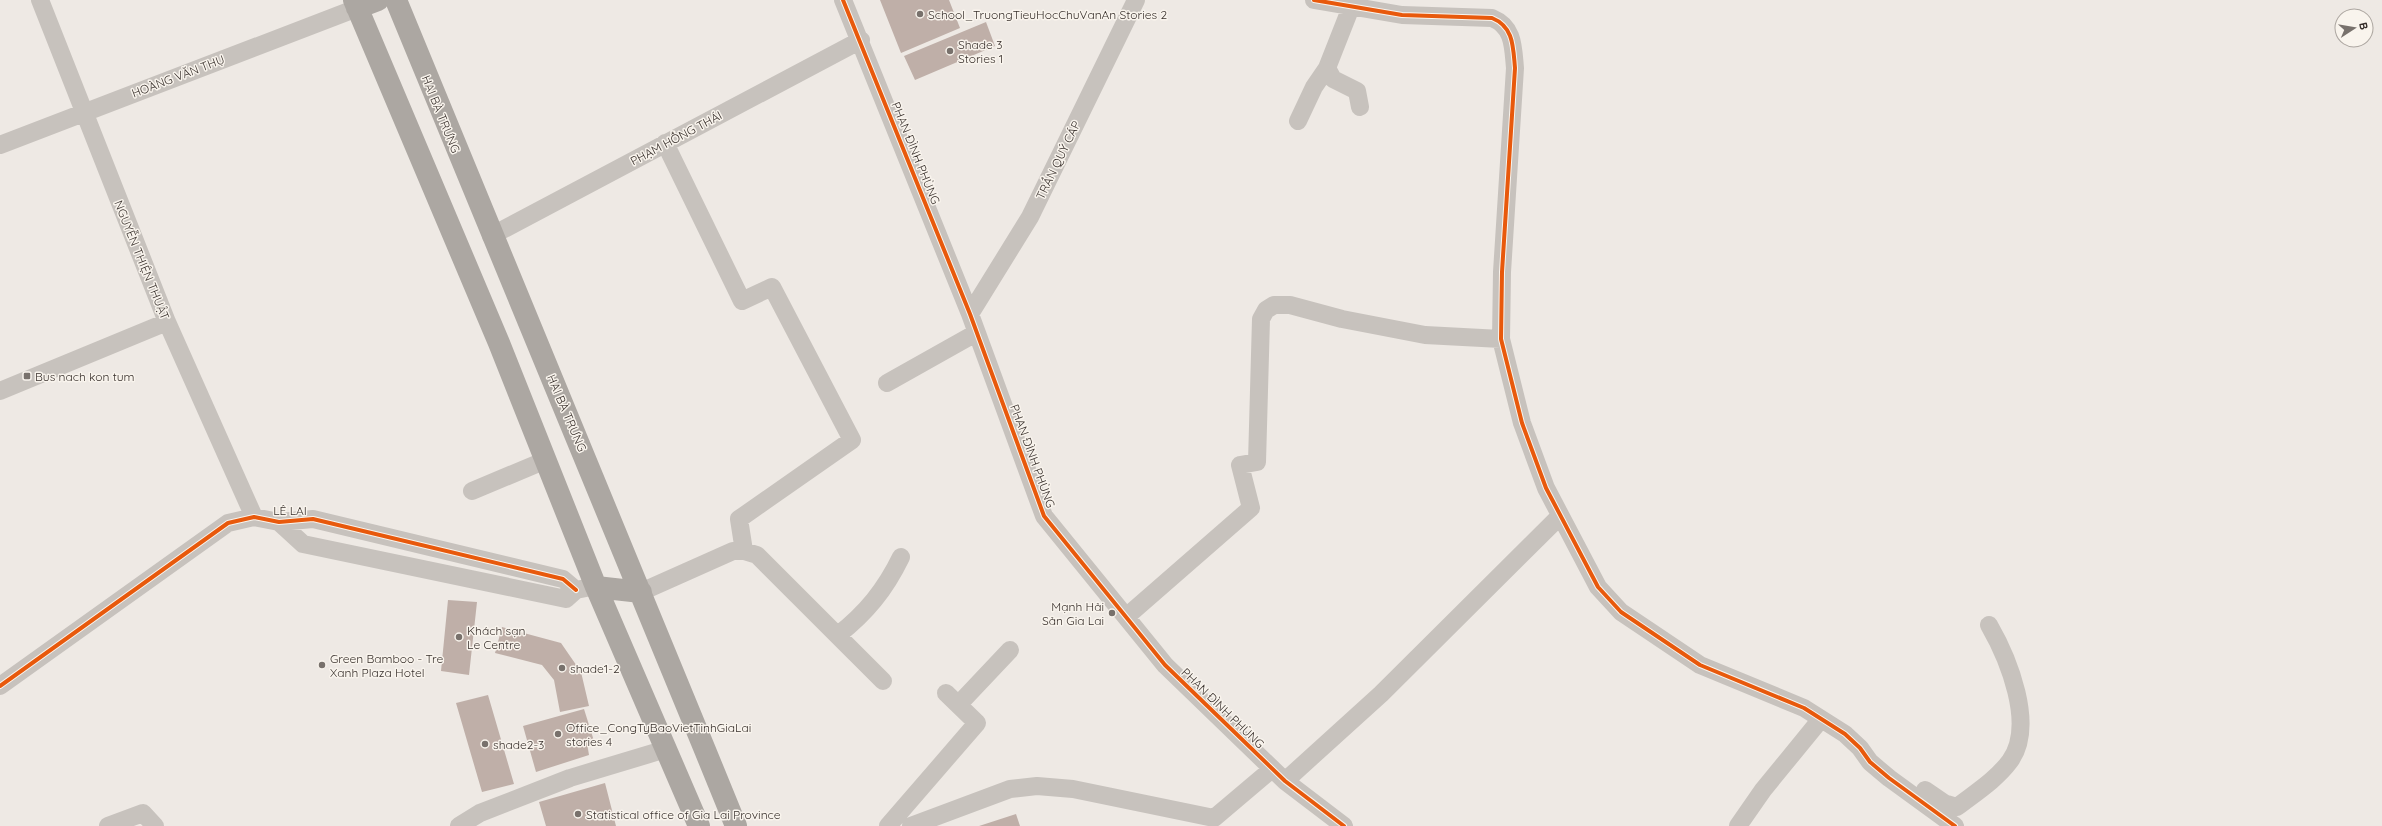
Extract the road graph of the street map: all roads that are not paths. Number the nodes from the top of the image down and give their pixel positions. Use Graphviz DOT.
graph roads {
  1 [pos="40,0"];
  2 [pos="378,0"];
  3 [pos="396,0"];
  4 [pos="843,0"];
  5 [pos="1136,0"];
  6 [pos="1314,0"];
  7 [pos="355,4"];
  8 [pos="1351,7"];
  9 [pos="1403,8"];
  10 [pos="861,40"];
  11 [pos="1327,68"];
  12 [pos="1360,106"];
  13 [pos="83,112"];
  14 [pos="1298,121"];
  15 [pos="665,143"];
  16 [pos="0,145"];
  17 [pos="491,236"];
  18 [pos="970,314"];
  19 [pos="167,322"];
  20 [pos="976,333"];
  21 [pos="1501,339"];
  22 [pos="887,383"];
  23 [pos="0,391"];
  24 [pos="546,460"];
  25 [pos="472,490"];
  26 [pos="1560,516"];
  27 [pos="254,517"];
  28 [pos="279,522"];
  29 [pos="744,551"];
  30 [pos="901,557"];
  31 [pos="586,589"];
  32 [pos="641,592"];
  33 [pos="1126,617"];
  34 [pos="1990,625"];
  35 [pos="838,635"];
  36 [pos="1010,650"];
  37 [pos="884,681"];
  38 [pos="0,686"];
  39 [pos="1821,719"];
  40 [pos="1860,748"];
  41 [pos="666,749"];
  42 [pos="1272,769"];
  43 [pos="1285,782"];
  44 [pos="108,826"];
  45 [pos="155,826"];
  46 [pos="459,826"];
  47 [pos="699,826"];
  48 [pos="736,826"];
  49 [pos="888,826"];
  50 [pos="911,826"];
  51 [pos="1344,826"];
  52 [pos="1739,826"];
  53 [pos="1955,826"];
  1 -- 13 [label="street, NGUYỄN THIỆN THUẬT"];
  2 -- 7 [label="main road"];
  3 -- 17 [label="main road, HAI BÀ TRƯNG"];
  4 -- 10 [label="street, PHAN ĐÌNH PHÙNG"];
  5 -- 18 [label="street, TRẦN QUÝ CÁP"];
  6 -- 8 [label="street"];
  7 -- 13 [label="street, HOÀNG VĂN THỤ"];
  7 -- 24 [label="main road"];
  8 -- 9 [label="street"];
  8 -- 11 [label="street"];
  9 -- 21 [label="street"];
  10 -- 15 [label="street, PHẠM HỒNG THÁI"];
  10 -- 18 [label="street, PHAN ĐÌNH PHÙNG"];
  11 -- 12 [label="street"];
  11 -- 14 [label="street"];
  13 -- 16 [label="street, HOÀNG VĂN THỤ"];
  13 -- 19 [label="street, NGUYỄN THIỆN THUẬT"];
  15 -- 17 [label="street, PHẠM HỒNG THÁI"];
  15 -- 29 [label="street"];
  17 -- 32 [label="main road, HAI BÀ TRƯNG"];
  18 -- 20 [label="street, PHAN ĐÌNH PHÙNG"];
  19 -- 23 [label="street"];
  19 -- 27 [label="street, NGUYỄN THIỆN THUẬT"];
  20 -- 22 [label="street"];
  20 -- 33 [label="street, PHAN ĐÌNH PHÙNG"];
  21 -- 26 [label="street"];
  21 -- 33 [label="street"];
  24 -- 25 [label="street"];
  24 -- 31 [label="main road"];
  26 -- 39 [label="street"];
  26 -- 43 [label="street"];
  27 -- 28 [label="street, LÊ LAI"];
  27 -- 38 [label="street, LÊ LAI"];
  28 -- 31 [label="street, LÊ LAI"];
  28 -- 31 [label="street"];
  29 -- 32 [label="street"];
  29 -- 35 [label="street"];
  30 -- 35 [label="street"];
  31 -- 32 [label="main road"];
  31 -- 41 [label="main road"];
  32 -- 48 [label="main road, HAI BÀ TRƯNG"];
  33 -- 42 [label="street, PHAN ĐÌNH PHÙNG"];
  34 -- 40 [label="street"];
  35 -- 37 [label="street"];
  36 -- 49 [label="street"];
  39 -- 40 [label="street"];
  39 -- 52 [label="street"];
  40 -- 53 [label="street"];
  41 -- 46 [label="street"];
  41 -- 47 [label="main road"];
  42 -- 43 [label="street, PHAN ĐÌNH PHÙNG"];
  42 -- 50 [label="street"];
  43 -- 51 [label="street, PHAN ĐÌNH PHÙNG"];
  44 -- 45 [label="street"];
}
